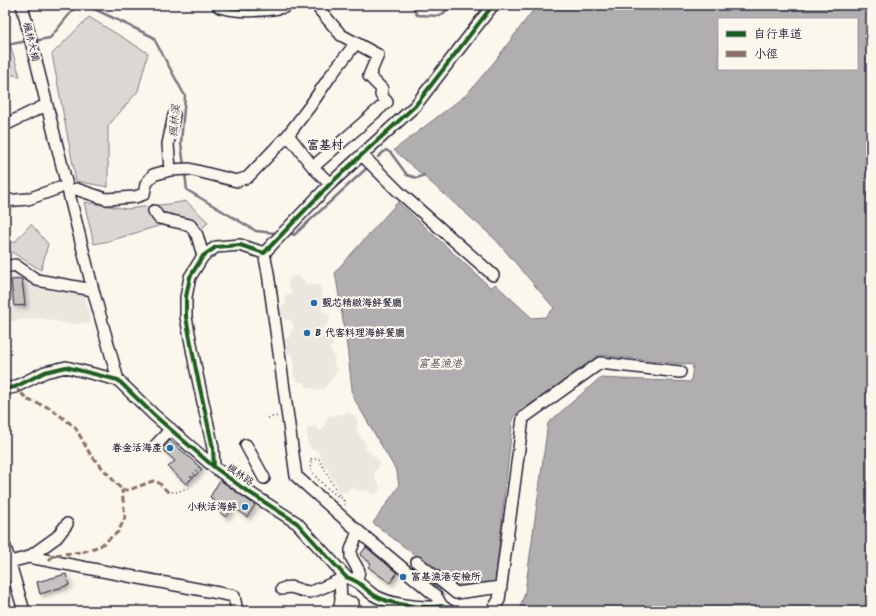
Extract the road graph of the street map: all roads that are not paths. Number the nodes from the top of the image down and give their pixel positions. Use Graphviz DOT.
graph roads {
  1 [pos="22,5"];
  2 [pos="220,5"];
  3 [pos="285,5"];
  4 [pos="493,5"];
  5 [pos="319,8"];
  6 [pos="356,43"];
  7 [pos="46,105"];
  8 [pos="174,115"];
  9 [pos="5,125"];
  10 [pos="288,135"];
  11 [pos="362,155"];
  12 [pos="313,167"];
  13 [pos="170,170"];
  14 [pos="330,184"];
  15 [pos="60,188"];
  16 [pos="76,189"];
  17 [pos="5,201"];
  18 [pos="154,211"];
  19 [pos="264,253"];
  20 [pos="203,256"];
  21 [pos="5,267"];
  22 [pos="493,275"];
  23 [pos="93,290"];
  24 [pos="680,372"];
  25 [pos="118,380"];
  26 [pos="5,389"];
  27 [pos="170,429"];
  28 [pos="246,445"];
  29 [pos="155,446"];
  30 [pos="210,463"];
  31 [pos="264,478"];
  32 [pos="67,524"];
  33 [pos="358,531"];
  34 [pos="5,546"];
  35 [pos="29,557"];
  36 [pos="10,562"];
  37 [pos="417,562"];
  38 [pos="348,579"];
  39 [pos="501,587"];
  40 [pos="282,590"];
  41 [pos="340,606"];
  42 [pos="445,609"];
  43 [pos="24,611"];
  44 [pos="237,611"];
  45 [pos="353,611"];
  46 [pos="492,611"];
  1 -- 7 [label="street, 楓林大橋"];
  2 -- 3 [label="main road"];
  4 -- 11 [label="street"];
  5 -- 6 [label="street"];
  6 -- 10 [label="street"];
  6 -- 12 [label="street"];
  7 -- 9 [label="street"];
  7 -- 23 [label="street, 楓林大橋"];
  8 -- 13 [label="street"];
  10 -- 12 [label="street"];
  10 -- 13 [label="street"];
  11 -- 14 [label="street"];
  11 -- 22 [label="street"];
  12 -- 14 [label="street"];
  13 -- 16 [label="street"];
  14 -- 19 [label="street"];
  15 -- 17 [label="street"];
  18 -- 20 [label="street"];
  19 -- 20 [label="street"];
  19 -- 33 [label="street"];
  20 -- 30 [label="street"];
  21 -- 23 [label="street"];
  23 -- 25 [label="street, 楓林大橋"];
  24 -- 39 [label="street"];
  25 -- 26 [label="street"];
  25 -- 27 [label="street, 楓林路"];
  27 -- 29 [label="street"];
  27 -- 30 [label="street, 楓林路"];
  28 -- 31 [label="street"];
  30 -- 38 [label="street, 楓林路"];
  32 -- 35 [label="street"];
  33 -- 38 [label="street"];
  33 -- 42 [label="street"];
  34 -- 36 [label="street"];
  35 -- 36 [label="street"];
  35 -- 44 [label="street"];
  36 -- 43 [label="street"];
  37 -- 39 [label="street"];
  38 -- 40 [label="street"];
  38 -- 41 [label="street"];
  38 -- 42 [label="street, 楓林路"];
  39 -- 46 [label="street"];
  41 -- 45 [label="street"];
}
